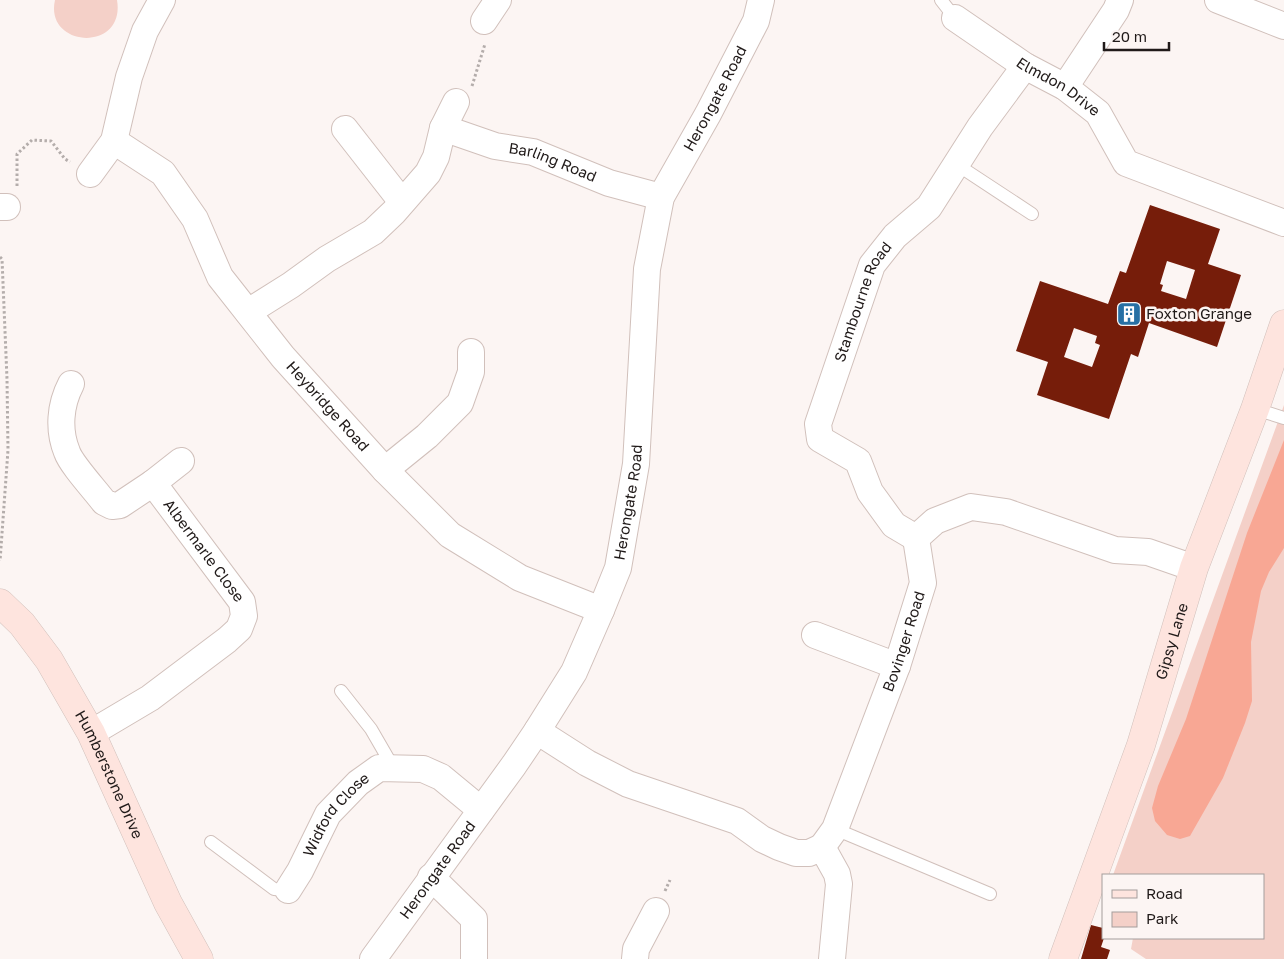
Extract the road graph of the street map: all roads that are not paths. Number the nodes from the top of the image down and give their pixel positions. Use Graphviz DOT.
graph roads {
  1 [pos="162,0"];
  2 [pos="498,0"];
  3 [pos="761,0"];
  4 [pos="1120,0"];
  5 [pos="1218,0"];
  6 [pos="948,9"];
  7 [pos="484,21"];
  8 [pos="1284,26"];
  9 [pos="1025,66"];
  10 [pos="1064,87"];
  11 [pos="456,102"];
  12 [pos="443,128"];
  13 [pos="345,129"];
  14 [pos="114,140"];
  15 [pos="956,164"];
  16 [pos="90,174"];
  17 [pos="661,197"];
  18 [pos="402,202"];
  19 [pos="1032,214"];
  20 [pos="1284,223"];
  21 [pos="248,312"];
  22 [pos="1284,324"];
  23 [pos="471,352"];
  24 [pos="71,384"];
  25 [pos="1255,409"];
  26 [pos="1284,418"];
  27 [pos="181,461"];
  28 [pos="384,470"];
  29 [pos="153,483"];
  30 [pos="916,538"];
  31 [pos="1194,568"];
  32 [pos="0,603"];
  33 [pos="601,610"];
  34 [pos="814,636"];
  35 [pos="897,666"];
  36 [pos="341,691"];
  37 [pos="537,731"];
  38 [pos="91,733"];
  39 [pos="393,767"];
  40 [pos="481,810"];
  41 [pos="828,838"];
  42 [pos="211,842"];
  43 [pos="432,877"];
  44 [pos="288,890"];
  45 [pos="990,894"];
  46 [pos="656,911"];
  47 [pos="199,959"];
  48 [pos="372,959"];
  49 [pos="474,959"];
  50 [pos="634,959"];
  51 [pos="832,959"];
  52 [pos="1063,959"];
  1 -- 14 [label="street"];
  2 -- 7 [label="street"];
  3 -- 17 [label="street, Herongate Road"];
  4 -- 10 [label="street"];
  5 -- 8 [label="street"];
  6 -- 9 [label="street, Elmdon Drive"];
  9 -- 10 [label="street, Elmdon Drive"];
  9 -- 15 [label="street, Stambourne Road"];
  10 -- 20 [label="street, Elmdon Drive"];
  11 -- 12 [label="street"];
  12 -- 17 [label="street, Barling Road"];
  12 -- 18 [label="street"];
  13 -- 18 [label="street"];
  14 -- 16 [label="street"];
  14 -- 21 [label="street, Heybridge Road"];
  15 -- 19 [label="lane"];
  15 -- 30 [label="street, Stambourne Road"];
  17 -- 33 [label="street, Herongate Road"];
  18 -- 21 [label="street"];
  21 -- 28 [label="street, Heybridge Road"];
  22 -- 25 [label="street, Gipsy Lane"];
  23 -- 28 [label="street"];
  24 -- 29 [label="street, Albermarle Close"];
  25 -- 26 [label="lane"];
  25 -- 31 [label="street, Gipsy Lane"];
  27 -- 29 [label="street"];
  28 -- 33 [label="street, Heybridge Road"];
  29 -- 38 [label="street, Albermarle Close"];
  30 -- 31 [label="street"];
  30 -- 35 [label="street, Bovinger Road"];
  31 -- 52 [label="street, Gipsy Lane"];
  32 -- 38 [label="street, Humberstone Drive"];
  33 -- 37 [label="street, Herongate Road"];
  34 -- 35 [label="street"];
  35 -- 41 [label="street, Bovinger Road"];
  36 -- 39 [label="lane"];
  37 -- 40 [label="street, Herongate Road"];
  37 -- 41 [label="street"];
  38 -- 47 [label="street, Humberstone Drive"];
  39 -- 40 [label="street, Widford Close"];
  39 -- 44 [label="street, Widford Close"];
  40 -- 43 [label="street, Herongate Road"];
  41 -- 45 [label="lane"];
  41 -- 51 [label="street"];
  42 -- 44 [label="lane"];
  43 -- 48 [label="street, Herongate Road"];
  43 -- 49 [label="street"];
  46 -- 50 [label="street"];
}
